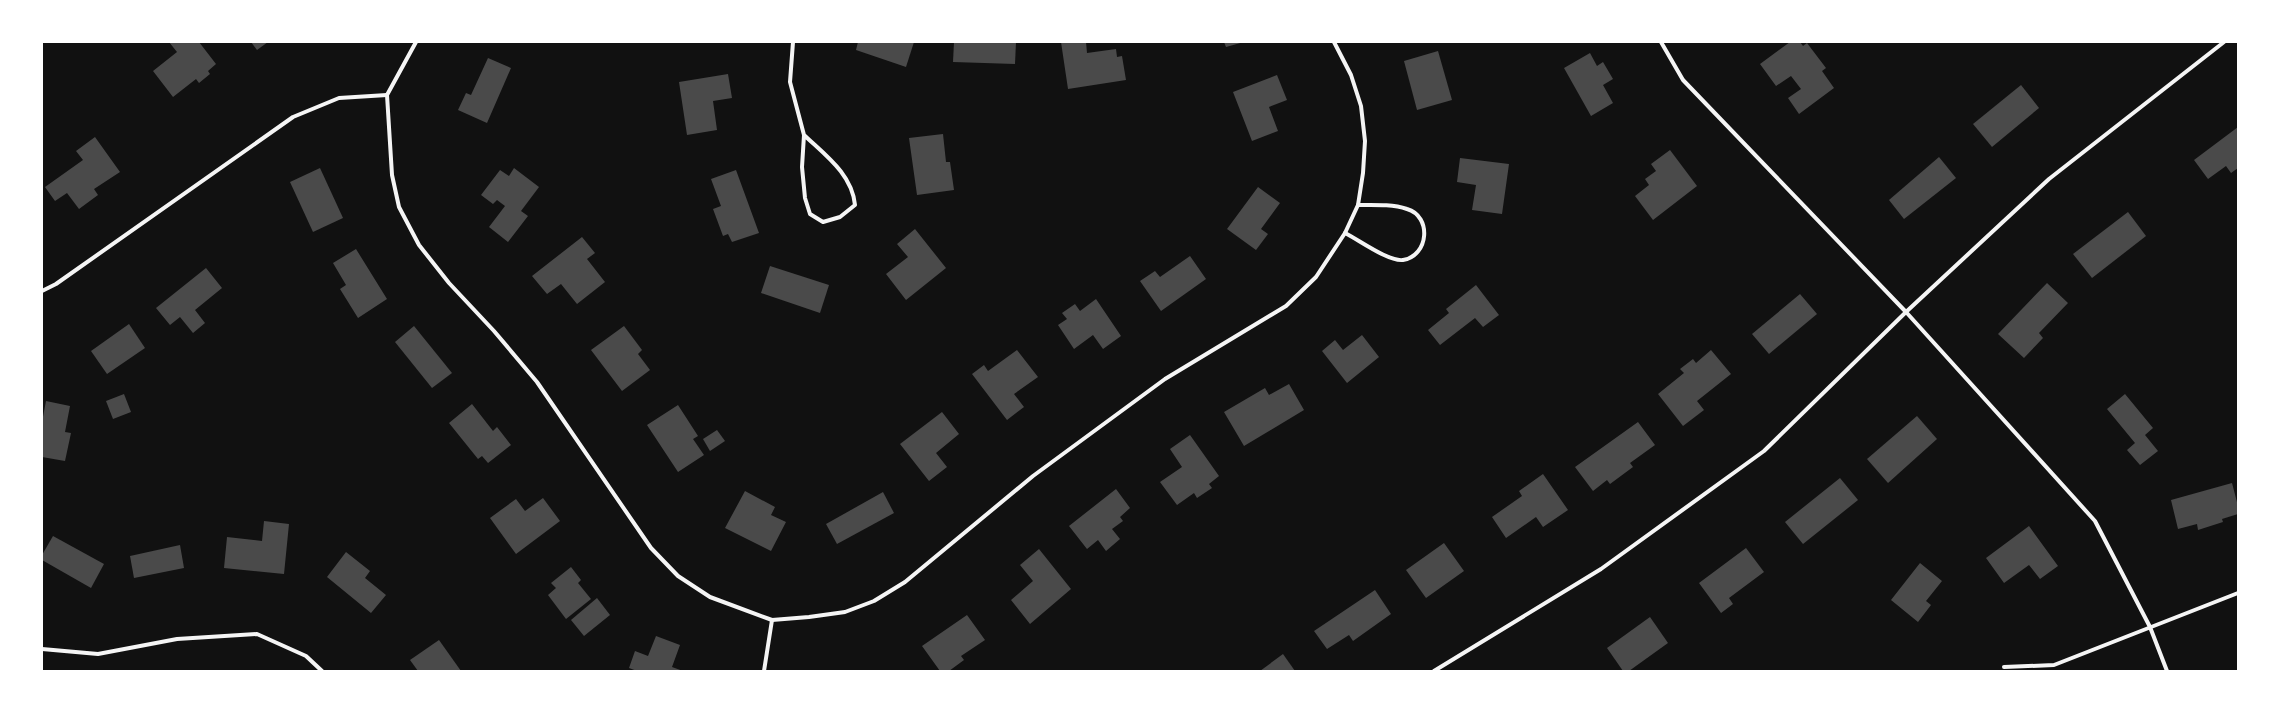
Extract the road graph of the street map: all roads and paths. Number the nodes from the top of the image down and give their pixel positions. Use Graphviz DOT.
graph roads {
  1 [pos="416,42"];
  2 [pos="793,42"];
  3 [pos="1334,42"];
  4 [pos="1661,42"];
  5 [pos="2224,42"];
  6 [pos="387,95"];
  7 [pos="804,135"];
  8 [pos="1358,205"];
  9 [pos="1345,233"];
  10 [pos="42,291"];
  11 [pos="1906,312"];
  12 [pos="2238,593"];
  13 [pos="772,620"];
  14 [pos="2150,627"];
  15 [pos="42,649"];
  16 [pos="2004,667"];
  17 [pos="322,671"];
  18 [pos="764,671"];
  19 [pos="1434,671"];
  20 [pos="2167,671"];
  1 -- 6 [label="street"];
  2 -- 7 [label="street"];
  3 -- 8 [label="street"];
  4 -- 11 [label="street"];
  5 -- 11 [label="street"];
  6 -- 10 [label="street"];
  6 -- 13 [label="street"];
  7 -- 7 [label="street"];
  8 -- 9 [label="street"];
  8 -- 9 [label="street"];
  9 -- 13 [label="street"];
  11 -- 14 [label="street"];
  11 -- 19 [label="street"];
  12 -- 14 [label="street"];
  13 -- 18 [label="street"];
  14 -- 16 [label="street"];
  14 -- 20 [label="street"];
  15 -- 17 [label="street"];
}
